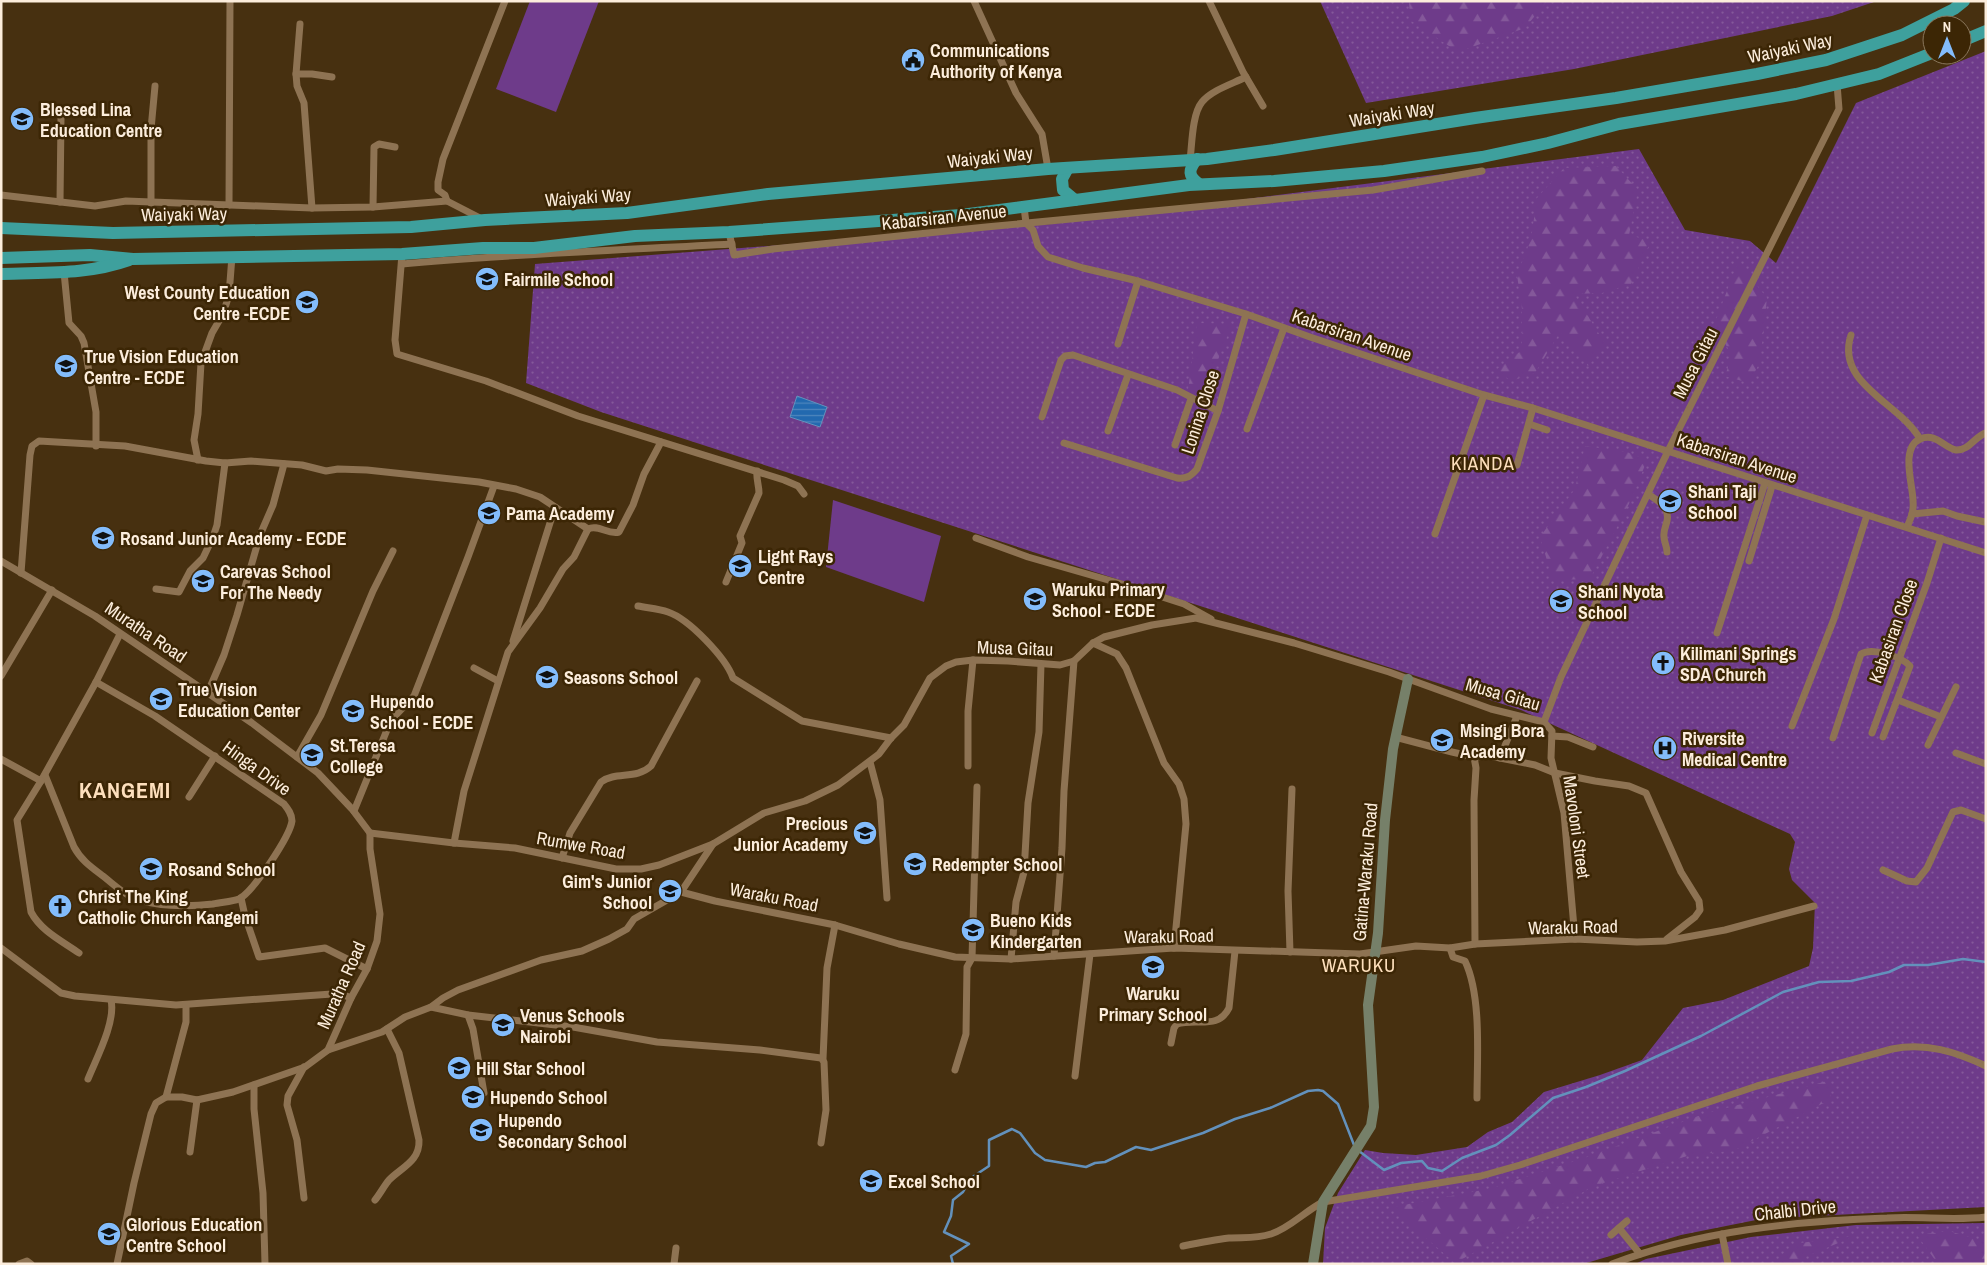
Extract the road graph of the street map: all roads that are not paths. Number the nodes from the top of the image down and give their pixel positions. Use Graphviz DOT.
graph roads {
  1 [pos="230,1"];
  2 [pos="505,1"];
  3 [pos="974,1"];
  4 [pos="1209,1"];
  5 [pos="1964,1"];
  6 [pos="300,24"];
  7 [pos="1986,31"];
  8 [pos="1972,37"];
  9 [pos="1922,57"];
  10 [pos="296,74"];
  11 [pos="1246,77"];
  12 [pos="332,78"];
  13 [pos="1837,84"];
  14 [pos="155,86"];
  15 [pos="1263,106"];
  16 [pos="61,119"];
  17 [pos="395,147"];
  18 [pos="1193,159"];
  19 [pos="1068,168"];
  20 [pos="1048,169"];
  21 [pos="1482,172"];
  22 [pos="1199,184"];
  23 [pos="1,195"];
  24 [pos="1075,200"];
  25 [pos="447,201"];
  26 [pos="60,202"];
  27 [pos="151,203"];
  28 [pos="230,205"];
  29 [pos="373,207"];
  30 [pos="1024,207"];
  31 [pos="312,208"];
  32 [pos="485,220"];
  33 [pos="1026,223"];
  34 [pos="1,228"];
  35 [pos="730,238"];
  36 [pos="232,256"];
  37 [pos="1,258"];
  38 [pos="133,259"];
  39 [pos="402,259"];
  40 [pos="64,272"];
  41 [pos="1,274"];
  42 [pos="1138,280"];
  43 [pos="1246,314"];
  44 [pos="1284,328"];
  45 [pos="1850,335"];
  46 [pos="1118,344"];
  47 [pos="1128,375"];
  48 [pos="1484,395"];
  49 [pos="1191,399"];
  50 [pos="1533,408"];
  51 [pos="1218,411"];
  52 [pos="1042,417"];
  53 [pos="1529,424"];
  54 [pos="1247,429"];
  55 [pos="1547,430"];
  56 [pos="1108,431"];
  57 [pos="1986,433"];
  58 [pos="1920,439"];
  59 [pos="661,442"];
  60 [pos="1064,443"];
  61 [pos="1175,445"];
  62 [pos="96,446"];
  63 [pos="1668,451"];
  64 [pos="198,460"];
  65 [pos="225,463"];
  66 [pos="284,464"];
  67 [pos="1517,465"];
  68 [pos="757,471"];
  69 [pos="1768,485"];
  70 [pos="494,486"];
  71 [pos="804,494"];
  72 [pos="1648,494"];
  73 [pos="555,507"];
  74 [pos="1912,514"];
  75 [pos="1867,515"];
  76 [pos="1985,522"];
  77 [pos="1907,527"];
  78 [pos="588,528"];
  79 [pos="1435,534"];
  80 [pos="976,538"];
  81 [pos="1941,538"];
  82 [pos="393,550"];
  83 [pos="1667,552"];
  84 [pos="1986,553"];
  85 [pos="1749,560"];
  86 [pos="1,561"];
  87 [pos="21,573"];
  88 [pos="726,582"];
  89 [pos="156,589"];
  90 [pos="52,590"];
  91 [pos="638,606"];
  92 [pos="1216,622"];
  93 [pos="1717,633"];
  94 [pos="120,634"];
  95 [pos="1093,643"];
  96 [pos="511,646"];
  97 [pos="1900,659"];
  98 [pos="973,660"];
  99 [pos="1074,661"];
  100 [pos="1041,664"];
  101 [pos="474,668"];
  102 [pos="1,676"];
  103 [pos="1408,679"];
  104 [pos="498,681"];
  105 [pos="697,681"];
  106 [pos="96,682"];
  107 [pos="1956,687"];
  108 [pos="208,692"];
  109 [pos="1898,700"];
  110 [pos="1516,716"];
  111 [pos="1941,717"];
  112 [pos="1544,722"];
  113 [pos="1792,726"];
  114 [pos="1872,733"];
  115 [pos="1552,736"];
  116 [pos="1395,737"];
  117 [pos="1883,737"];
  118 [pos="890,738"];
  119 [pos="1832,738"];
  120 [pos="1928,745"];
  121 [pos="1593,747"];
  122 [pos="1956,753"];
  123 [pos="880,754"];
  124 [pos="215,756"];
  125 [pos="297,757"];
  126 [pos="1474,757"];
  127 [pos="1500,758"];
  128 [pos="1,759"];
  129 [pos="870,762"];
  130 [pos="1986,764"];
  131 [pos="968,766"];
  132 [pos="1555,773"];
  133 [pos="43,778"];
  134 [pos="977,787"];
  135 [pos="1292,789"];
  136 [pos="189,797"];
  137 [pos="354,811"];
  138 [pos="1986,819"];
  139 [pos="370,833"];
  140 [pos="454,843"];
  141 [pos="713,844"];
  142 [pos="562,858"];
  143 [pos="1883,870"];
  144 [pos="682,892"];
  145 [pos="241,898"];
  146 [pos="887,898"];
  147 [pos="1814,906"];
  148 [pos="835,925"];
  149 [pos="1575,939"];
  150 [pos="1665,940"];
  151 [pos="1475,944"];
  152 [pos="1,948"];
  153 [pos="1174,948"];
  154 [pos="1450,948"];
  155 [pos="1235,950"];
  156 [pos="1374,951"];
  157 [pos="1290,952"];
  158 [pos="79,953"];
  159 [pos="1090,954"];
  160 [pos="1054,956"];
  161 [pos="972,958"];
  162 [pos="1010,959"];
  163 [pos="367,969"];
  164 [pos="351,998"];
  165 [pos="112,1000"];
  166 [pos="186,1005"];
  167 [pos="431,1008"];
  168 [pos="468,1015"];
  169 [pos="387,1029"];
  170 [pos="1172,1043"];
  171 [pos="328,1050"];
  172 [pos="823,1059"];
  173 [pos="1986,1066"];
  174 [pos="304,1067"];
  175 [pos="956,1070"];
  176 [pos="1075,1076"];
  177 [pos="88,1080"];
  178 [pos="254,1084"];
  179 [pos="484,1093"];
  180 [pos="166,1097"];
  181 [pos="1477,1098"];
  182 [pos="198,1100"];
  183 [pos="821,1143"];
  184 [pos="190,1152"];
  185 [pos="304,1198"];
  186 [pos="375,1200"];
  187 [pos="1323,1202"];
  188 [pos="1986,1217"];
  189 [pos="1627,1221"];
  190 [pos="1620,1228"];
  191 [pos="1722,1234"];
  192 [pos="1611,1235"];
  193 [pos="1183,1246"];
  194 [pos="676,1248"];
  195 [pos="1640,1254"];
  196 [pos="19,1264"];
  197 [pos="31,1264"];
  198 [pos="117,1264"];
  199 [pos="266,1264"];
  200 [pos="674,1264"];
  201 [pos="1313,1264"];
  202 [pos="1612,1264"];
  203 [pos="1728,1264"];
  1 -- 28 [label="street"];
  2 -- 25 [label="street"];
  3 -- 20 [label="street"];
  4 -- 11 [label="street"];
  5 -- 18 [label="highway, Waiyaki Way"];
  6 -- 10 [label="street"];
  7 -- 8 [label="highway"];
  9 -- 13 [label="highway"];
  10 -- 12 [label="street"];
  10 -- 31 [label="street"];
  11 -- 15 [label="street"];
  11 -- 18 [label="street"];
  13 -- 22 [label="highway"];
  13 -- 63 [label="street, Musa Gitau"];
  14 -- 27 [label="street"];
  16 -- 26 [label="street"];
  17 -- 29 [label="street"];
  18 -- 19 [label="highway, Waiyaki Way"];
  18 -- 22 [label="highway"];
  19 -- 20 [label="highway, Waiyaki Way"];
  19 -- 24 [label="highway"];
  20 -- 32 [label="highway, Waiyaki Way"];
  21 -- 33 [label="street"];
  22 -- 24 [label="highway"];
  23 -- 26 [label="street"];
  24 -- 30 [label="highway"];
  25 -- 29 [label="street"];
  25 -- 32 [label="street"];
  26 -- 27 [label="street"];
  27 -- 28 [label="street"];
  28 -- 31 [label="street"];
  29 -- 31 [label="street"];
  30 -- 33 [label="street"];
  30 -- 35 [label="highway"];
  32 -- 34 [label="highway, Waiyaki Way"];
  33 -- 35 [label="street, Kabarsiran Avenue"];
  33 -- 42 [label="street, Kabarsiran Avenue"];
  35 -- 39 [label="highway"];
  36 -- 38 [label="highway"];
  36 -- 39 [label="highway"];
  36 -- 64 [label="street"];
  37 -- 38 [label="highway"];
  38 -- 40 [label="highway"];
  39 -- 59 [label="street"];
  40 -- 41 [label="highway"];
  40 -- 62 [label="street"];
  42 -- 43 [label="street, Kabarsiran Avenue"];
  42 -- 46 [label="street"];
  43 -- 44 [label="street, Kabarsiran Avenue"];
  43 -- 51 [label="street, Lonina Close"];
  44 -- 48 [label="street, Kabarsiran Avenue"];
  44 -- 54 [label="street"];
  45 -- 58 [label="street"];
  47 -- 49 [label="street"];
  47 -- 52 [label="street"];
  47 -- 56 [label="street"];
  48 -- 50 [label="street, Kabarsiran Avenue"];
  48 -- 79 [label="street"];
  49 -- 51 [label="street"];
  49 -- 61 [label="street"];
  50 -- 53 [label="street"];
  50 -- 63 [label="street, Kabarsiran Avenue"];
  51 -- 60 [label="street, Lonina Close"];
  53 -- 55 [label="street"];
  53 -- 67 [label="street"];
  57 -- 58 [label="street"];
  58 -- 74 [label="street"];
  59 -- 68 [label="street"];
  59 -- 78 [label="street"];
  62 -- 64 [label="street"];
  62 -- 87 [label="street"];
  63 -- 69 [label="street, Kabarsiran Avenue"];
  63 -- 72 [label="street, Musa Gitau"];
  64 -- 65 [label="street"];
  65 -- 66 [label="street"];
  65 -- 89 [label="street"];
  66 -- 70 [label="street"];
  66 -- 108 [label="street"];
  68 -- 71 [label="street"];
  68 -- 88 [label="street"];
  69 -- 75 [label="street, Kabarsiran Avenue"];
  69 -- 85 [label="street"];
  69 -- 93 [label="street"];
  70 -- 73 [label="street"];
  70 -- 137 [label="street"];
  72 -- 83 [label="street"];
  72 -- 112 [label="street, Musa Gitau"];
  73 -- 78 [label="street"];
  73 -- 96 [label="street"];
  74 -- 76 [label="street"];
  74 -- 77 [label="street"];
  75 -- 77 [label="street, Kabarsiran Avenue"];
  75 -- 113 [label="street"];
  77 -- 81 [label="street, Kabarsiran Avenue"];
  78 -- 96 [label="street"];
  80 -- 92 [label="street"];
  81 -- 84 [label="street, Kabarsiran Avenue"];
  81 -- 97 [label="street, Kabasiran Close"];
  82 -- 125 [label="street"];
  86 -- 87 [label="street, Muratha Road"];
  87 -- 90 [label="street, Muratha Road"];
  90 -- 94 [label="street, Muratha Road"];
  90 -- 102 [label="street"];
  91 -- 118 [label="street"];
  92 -- 95 [label="street, Musa Gitau"];
  92 -- 103 [label="street, Musa Gitau"];
  94 -- 106 [label="street"];
  94 -- 108 [label="street, Muratha Road"];
  95 -- 99 [label="street, Musa Gitau"];
  95 -- 153 [label="street"];
  96 -- 104 [label="street"];
  97 -- 109 [label="street"];
  97 -- 114 [label="street, Kabasiran Close"];
  97 -- 119 [label="street"];
  98 -- 100 [label="street, Musa Gitau"];
  98 -- 118 [label="street, Musa Gitau"];
  98 -- 131 [label="street"];
  99 -- 100 [label="street, Musa Gitau"];
  99 -- 160 [label="street"];
  100 -- 162 [label="street"];
  101 -- 104 [label="street"];
  103 -- 110 [label="street, Musa Gitau"];
  103 -- 116 [label="street, Gatina-Waraku Road"];
  104 -- 140 [label="street"];
  105 -- 142 [label="street"];
  106 -- 124 [label="street, Hinga Drive"];
  106 -- 133 [label="street"];
  107 -- 111 [label="street"];
  108 -- 125 [label="street, Muratha Road"];
  109 -- 111 [label="street"];
  109 -- 117 [label="street"];
  110 -- 112 [label="street, Musa Gitau"];
  110 -- 127 [label="street"];
  111 -- 120 [label="street"];
  112 -- 115 [label="street"];
  115 -- 121 [label="street"];
  115 -- 132 [label="street, Mavoloni Street"];
  116 -- 126 [label="street"];
  116 -- 156 [label="street, Gatina-Waraku Road"];
  118 -- 123 [label="street, Musa Gitau"];
  122 -- 130 [label="street"];
  123 -- 129 [label="street, Rumwe Road"];
  124 -- 136 [label="street"];
  124 -- 145 [label="street, Hinga Drive"];
  125 -- 137 [label="street, Muratha Road"];
  126 -- 127 [label="street"];
  126 -- 151 [label="street"];
  127 -- 132 [label="street"];
  128 -- 133 [label="street"];
  129 -- 141 [label="street, Rumwe Road"];
  129 -- 146 [label="street"];
  132 -- 149 [label="street, Mavoloni Street"];
  132 -- 150 [label="street"];
  133 -- 145 [label="street"];
  133 -- 158 [label="street"];
  134 -- 161 [label="street"];
  135 -- 157 [label="street"];
  137 -- 139 [label="street, Muratha Road"];
  138 -- 143 [label="street"];
  139 -- 140 [label="street, Rumwe Road"];
  139 -- 163 [label="street, Muratha Road"];
  140 -- 142 [label="street, Rumwe Road"];
  141 -- 142 [label="street, Rumwe Road"];
  141 -- 144 [label="street"];
  144 -- 148 [label="street, Waraku Road"];
  144 -- 167 [label="street"];
  145 -- 163 [label="street"];
  147 -- 150 [label="street, Waraku Road"];
  148 -- 161 [label="street, Waraku Road"];
  148 -- 172 [label="street"];
  149 -- 150 [label="street, Waraku Road"];
  149 -- 151 [label="street, Waraku Road"];
  151 -- 154 [label="street, Waraku Road"];
  152 -- 165 [label="street"];
  153 -- 155 [label="street, Waraku Road"];
  153 -- 159 [label="street, Waraku Road"];
  154 -- 156 [label="street, Waraku Road"];
  154 -- 181 [label="street"];
  155 -- 157 [label="street, Waraku Road"];
  155 -- 170 [label="street"];
  156 -- 157 [label="street, Waraku Road"];
  156 -- 187 [label="street, Gatina-Waraku Road"];
  159 -- 160 [label="street, Waraku Road"];
  159 -- 176 [label="street"];
  160 -- 162 [label="street, Waraku Road"];
  161 -- 162 [label="street, Waraku Road"];
  161 -- 175 [label="street"];
  163 -- 164 [label="street, Muratha Road"];
  164 -- 166 [label="street"];
  164 -- 171 [label="street, Muratha Road"];
  165 -- 166 [label="street"];
  165 -- 177 [label="street"];
  166 -- 180 [label="street"];
  167 -- 168 [label="street"];
  167 -- 169 [label="street"];
  168 -- 172 [label="street"];
  168 -- 179 [label="street"];
  169 -- 171 [label="street"];
  169 -- 186 [label="street"];
  171 -- 174 [label="street, Muratha Road"];
  172 -- 183 [label="street"];
  173 -- 187 [label="street"];
  174 -- 178 [label="street, Muratha Road"];
  174 -- 185 [label="street"];
  178 -- 182 [label="street, Muratha Road"];
  178 -- 199 [label="street"];
  180 -- 182 [label="street, Muratha Road"];
  180 -- 198 [label="street"];
  182 -- 184 [label="street"];
  187 -- 193 [label="street"];
  187 -- 201 [label="street, Gatina-Waraku Road"];
  188 -- 191 [label="street, Chalbi Drive"];
  189 -- 190 [label="street"];
  190 -- 192 [label="street"];
  190 -- 195 [label="street"];
  191 -- 195 [label="street, Chalbi Drive"];
  191 -- 203 [label="street"];
  194 -- 200 [label="street"];
  195 -- 202 [label="street, Chalbi Drive"];
  196 -- 197 [label="street"];
}
